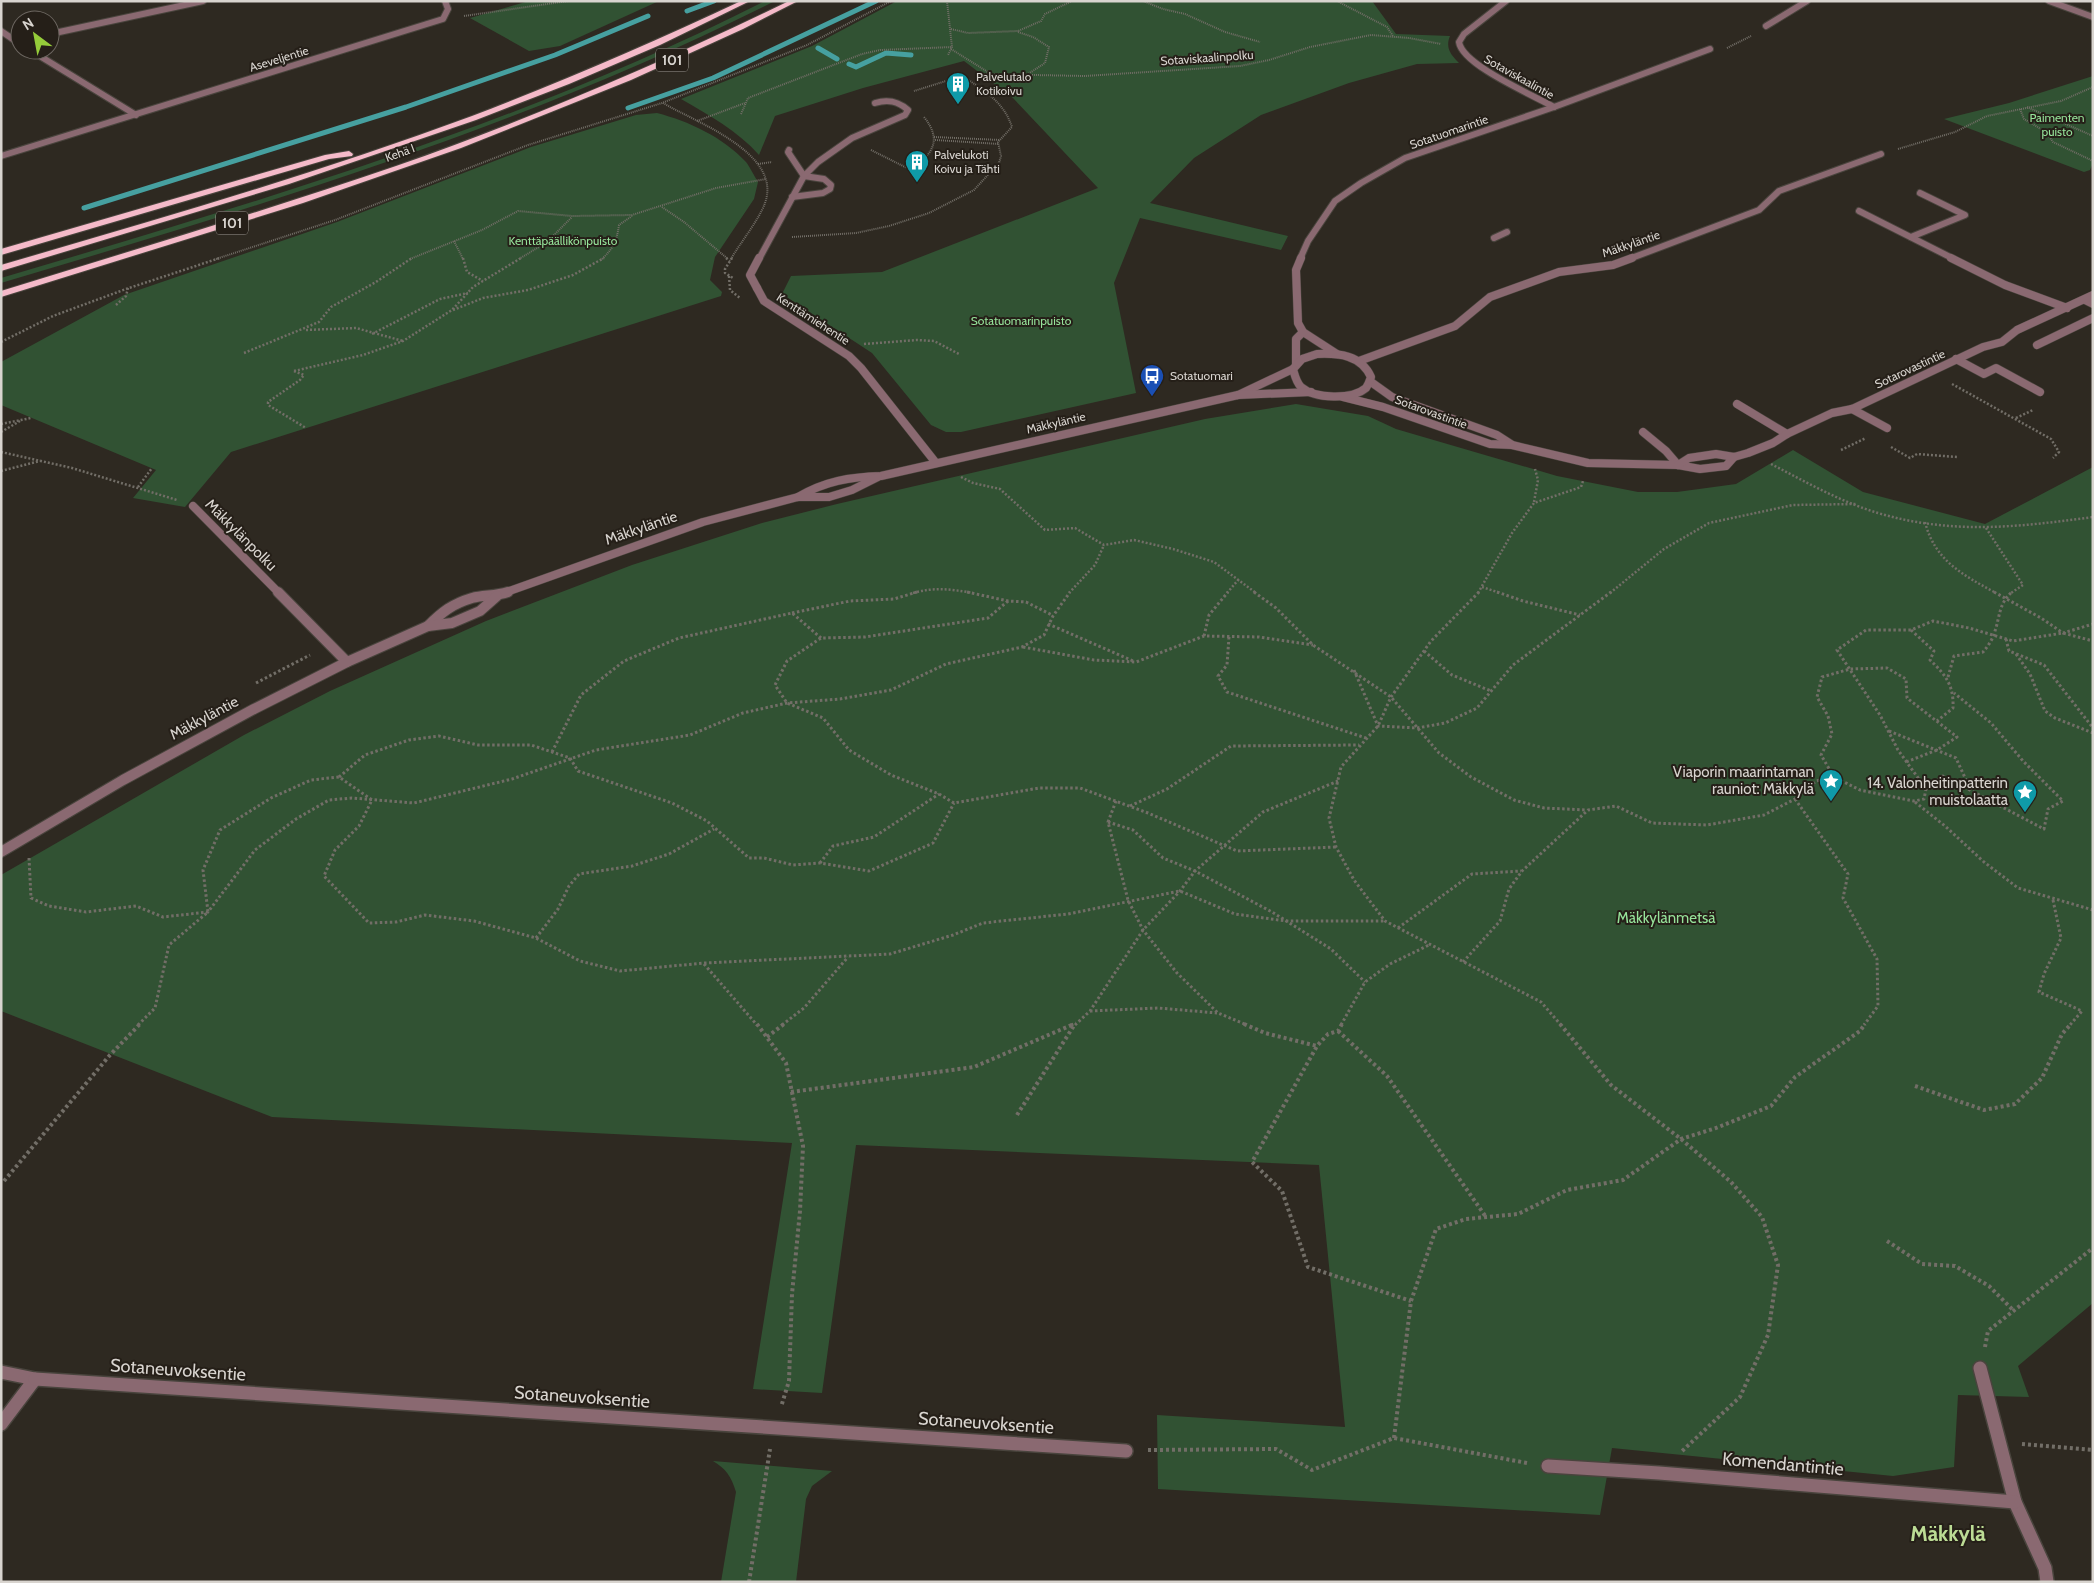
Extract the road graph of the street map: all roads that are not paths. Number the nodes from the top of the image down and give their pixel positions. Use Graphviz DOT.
graph roads {
  1 [pos="203,1"];
  2 [pos="445,1"];
  3 [pos="747,1"];
  4 [pos="795,1"];
  5 [pos="1506,1"];
  6 [pos="1807,1"];
  7 [pos="2049,1"];
  8 [pos="2093,17"];
  9 [pos="1766,26"];
  10 [pos="60,32"];
  11 [pos="1710,49"];
  12 [pos="47,60"];
  13 [pos="875,103"];
  14 [pos="1554,108"];
  15 [pos="136,114"];
  16 [pos="394,146"];
  17 [pos="788,150"];
  18 [pos="1881,154"];
  19 [pos="1,156"];
  20 [pos="804,176"];
  21 [pos="1920,193"];
  22 [pos="792,197"];
  23 [pos="1859,211"];
  24 [pos="1507,232"];
  25 [pos="1911,237"];
  26 [pos="1494,238"];
  27 [pos="1,252"];
  28 [pos="1,268"];
  29 [pos="1,294"];
  30 [pos="2093,295"];
  31 [pos="2085,300"];
  32 [pos="2093,304"];
  33 [pos="2067,308"];
  34 [pos="2093,318"];
  35 [pos="1303,332"];
  36 [pos="2037,345"];
  37 [pos="1337,354"];
  38 [pos="1956,359"];
  39 [pos="1359,362"];
  40 [pos="1295,366"];
  41 [pos="1370,382"];
  42 [pos="1311,392"];
  43 [pos="2040,392"];
  44 [pos="1238,395"];
  45 [pos="1343,397"];
  46 [pos="1737,404"];
  47 [pos="1852,409"];
  48 [pos="1886,428"];
  49 [pos="1643,432"];
  50 [pos="1787,434"];
  51 [pos="1512,444"];
  52 [pos="1734,457"];
  53 [pos="936,463"];
  54 [pos="1678,465"];
  55 [pos="881,476"];
  56 [pos="798,497"];
  57 [pos="193,506"];
  58 [pos="497,596"];
  59 [pos="428,626"];
  60 [pos="347,662"];
  61 [pos="1,852"];
  62 [pos="1980,1368"];
  63 [pos="1,1372"];
  64 [pos="35,1379"];
  65 [pos="1,1424"];
  66 [pos="1126,1451"];
  67 [pos="1548,1466"];
  68 [pos="2015,1502"];
  69 [pos="2047,1582"];
  1 -- 10 [label="street"];
  2 -- 15 [label="street, Aseveljentie"];
  3 -- 16 [label="highway, Kehä I / 101"];
  4 -- 29 [label="highway, Kehä I / 101"];
  5 -- 14 [label="street, Sotaviskaalintie"];
  6 -- 9 [label="street"];
  7 -- 8 [label="street"];
  11 -- 14 [label="street, Sotatuomarintie"];
  12 -- 15 [label="street"];
  13 -- 20 [label="street"];
  14 -- 35 [label="street, Sotatuomarintie"];
  15 -- 19 [label="street, Aseveljentie"];
  16 -- 27 [label="highway, 101"];
  16 -- 28 [label="highway, Kehä I / 101"];
  17 -- 20 [label="street"];
  18 -- 39 [label="street, Mäkkyläntie"];
  20 -- 22 [label="street"];
  20 -- 22 [label="street"];
  21 -- 25 [label="street"];
  22 -- 53 [label="street, Kenttämiehentie"];
  23 -- 25 [label="street"];
  24 -- 26 [label="street"];
  25 -- 33 [label="street"];
  30 -- 31 [label="street, Sotarovastintie"];
  31 -- 32 [label="street"];
  31 -- 33 [label="street, Sotarovastintie"];
  33 -- 38 [label="street, Sotarovastintie"];
  34 -- 36 [label="street"];
  35 -- 37 [label="street"];
  35 -- 40 [label="street"];
  37 -- 39 [label="street"];
  37 -- 40 [label="street, Mäkkyläntie"];
  38 -- 43 [label="street"];
  38 -- 47 [label="street, Sotarovastintie"];
  39 -- 41 [label="street"];
  40 -- 42 [label="street"];
  40 -- 44 [label="street, Mäkkyläntie"];
  41 -- 45 [label="street"];
  41 -- 51 [label="street, Sotarovastintie"];
  42 -- 44 [label="street, Mäkkyläntie"];
  42 -- 45 [label="street, Sotarovastintie"];
  44 -- 53 [label="street, Mäkkyläntie"];
  45 -- 51 [label="street, Sotarovastintie"];
  46 -- 50 [label="street"];
  47 -- 48 [label="street"];
  47 -- 50 [label="street, Sotarovastintie"];
  49 -- 54 [label="street"];
  50 -- 52 [label="street, Sotarovastintie"];
  51 -- 54 [label="street, Sotarovastintie"];
  52 -- 54 [label="street, Sotarovastintie"];
  52 -- 54 [label="street, Sotarovastintie"];
  53 -- 55 [label="street, Mäkkyläntie"];
  55 -- 56 [label="street, Mäkkyläntie"];
  55 -- 56 [label="street, Mäkkyläntie"];
  56 -- 58 [label="street, Mäkkyläntie"];
  57 -- 60 [label="street, Mäkkylänpolku"];
  58 -- 59 [label="street, Mäkkyläntie"];
  58 -- 59 [label="street, Mäkkyläntie"];
  59 -- 60 [label="street, Mäkkyläntie"];
  60 -- 61 [label="street, Mäkkyläntie"];
  62 -- 68 [label="street"];
  63 -- 64 [label="street, Sotaneuvoksentie"];
  64 -- 65 [label="street"];
  64 -- 66 [label="street, Sotaneuvoksentie"];
  67 -- 68 [label="street, Komendantintie"];
  68 -- 69 [label="street"];
}
